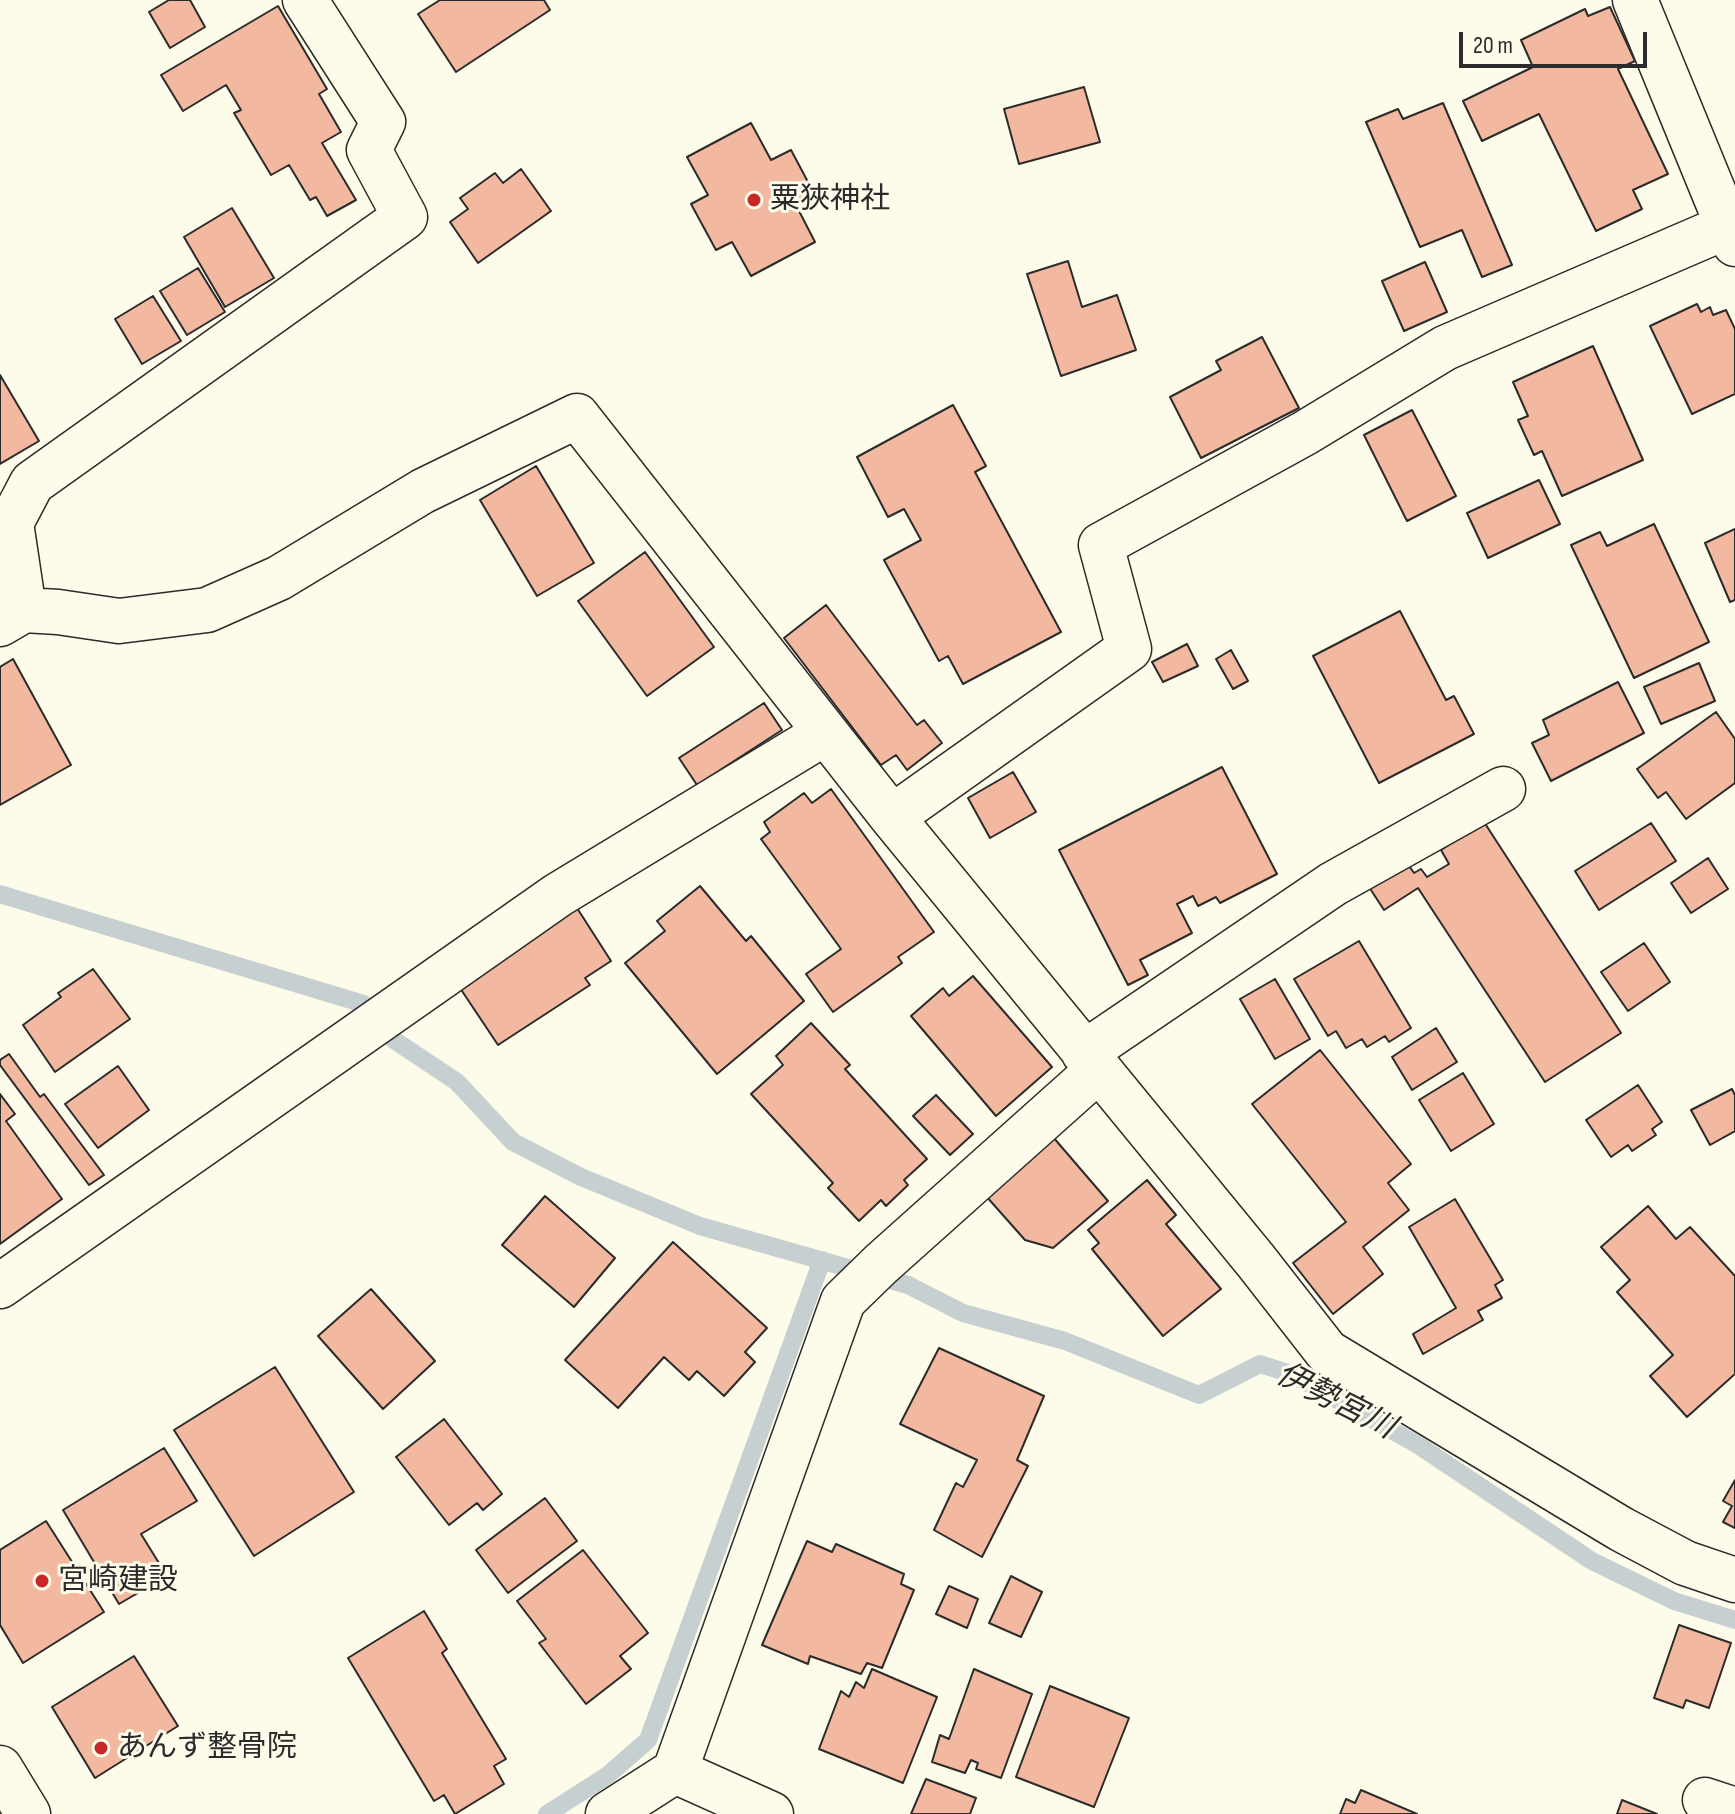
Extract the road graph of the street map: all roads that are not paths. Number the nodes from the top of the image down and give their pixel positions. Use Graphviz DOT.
graph roads {
  1 [pos="305,0"];
  2 [pos="1635,0"];
  3 [pos="1732,232"];
  4 [pos="12,617"];
  5 [pos="825,733"];
  6 [pos="1503,789"];
  7 [pos="892,817"];
  8 [pos="1091,1062"];
  9 [pos="0,1286"];
  10 [pos="1735,1580"];
  11 [pos="0,1768"];
  12 [pos="675,1771"];
  13 [pos="28,1814"];
  14 [pos="608,1814"];
  15 [pos="771,1814"];
  1 -- 4 [label="street"];
  2 -- 3 [label="street"];
  3 -- 7 [label="street"];
  4 -- 5 [label="street"];
  5 -- 7 [label="street"];
  5 -- 9 [label="street"];
  6 -- 8 [label="street"];
  7 -- 8 [label="street"];
  8 -- 10 [label="street"];
  8 -- 12 [label="street"];
  11 -- 13 [label="street"];
  12 -- 14 [label="street"];
  12 -- 15 [label="street"];
}
